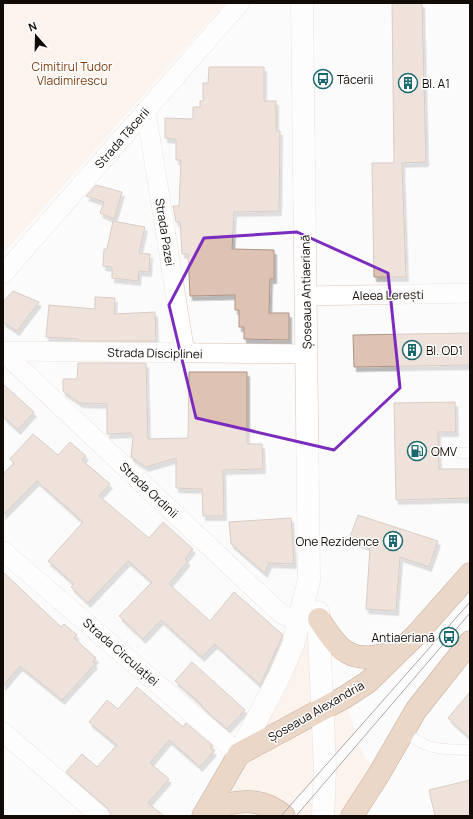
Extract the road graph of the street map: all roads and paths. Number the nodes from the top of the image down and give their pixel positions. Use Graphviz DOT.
graph roads {
  1 [pos="240,3"];
  2 [pos="302,3"];
  3 [pos="146,111"];
  4 [pos="3,274"];
  5 [pos="470,293"];
  6 [pos="306,296"];
  7 [pos="3,351"];
  8 [pos="185,353"];
  9 [pos="307,354"];
  10 [pos="3,551"];
  11 [pos="470,574"];
  12 [pos="310,618"];
  13 [pos="470,642"];
  14 [pos="401,650"];
  15 [pos="324,709"];
  16 [pos="404,730"];
  17 [pos="3,732"];
  18 [pos="470,750"];
  19 [pos="239,754"];
  20 [pos="204,814"];
  21 [pos="100,816"];
  22 [pos="284,816"];
  23 [pos="323,816"];
  24 [pos="352,816"];
  1 -- 3 [label="street, Strada Tăcerii"];
  2 -- 6 [label="main road, Șoseaua Antiaeriană"];
  3 -- 4 [label="street, Strada Tăcerii"];
  3 -- 8 [label="street, Strada Pazei"];
  5 -- 6 [label="street, Aleea Lerești"];
  6 -- 9 [label="main road, Șoseaua Antiaeriană"];
  7 -- 8 [label="street, Strada Disciplinei"];
  7 -- 12 [label="street, Strada Ordinii"];
  8 -- 9 [label="street, Strada Disciplinei"];
  9 -- 12 [label="main road, Șoseaua Antiaeriană"];
  10 -- 19 [label="street, Strada Circulației"];
  11 -- 14 [label="main road, Șoseaua Alexandria"];
  12 -- 14 [label="main road"];
  12 -- 15 [label="main road, Șoseaua Antiaeriană"];
  12 -- 19 [label="main road"];
  13 -- 16 [label="main road"];
  14 -- 15 [label="main road, Șoseaua Alexandria"];
  15 -- 19 [label="main road, Șoseaua Alexandria"];
  15 -- 23 [label="main road, Șoseaua Antiaeriană"];
  16 -- 18 [label="lane"];
  16 -- 24 [label="main road"];
  17 -- 21 [label="street"];
  19 -- 20 [label="main road"];
  20 -- 22 [label="main road"];
}
